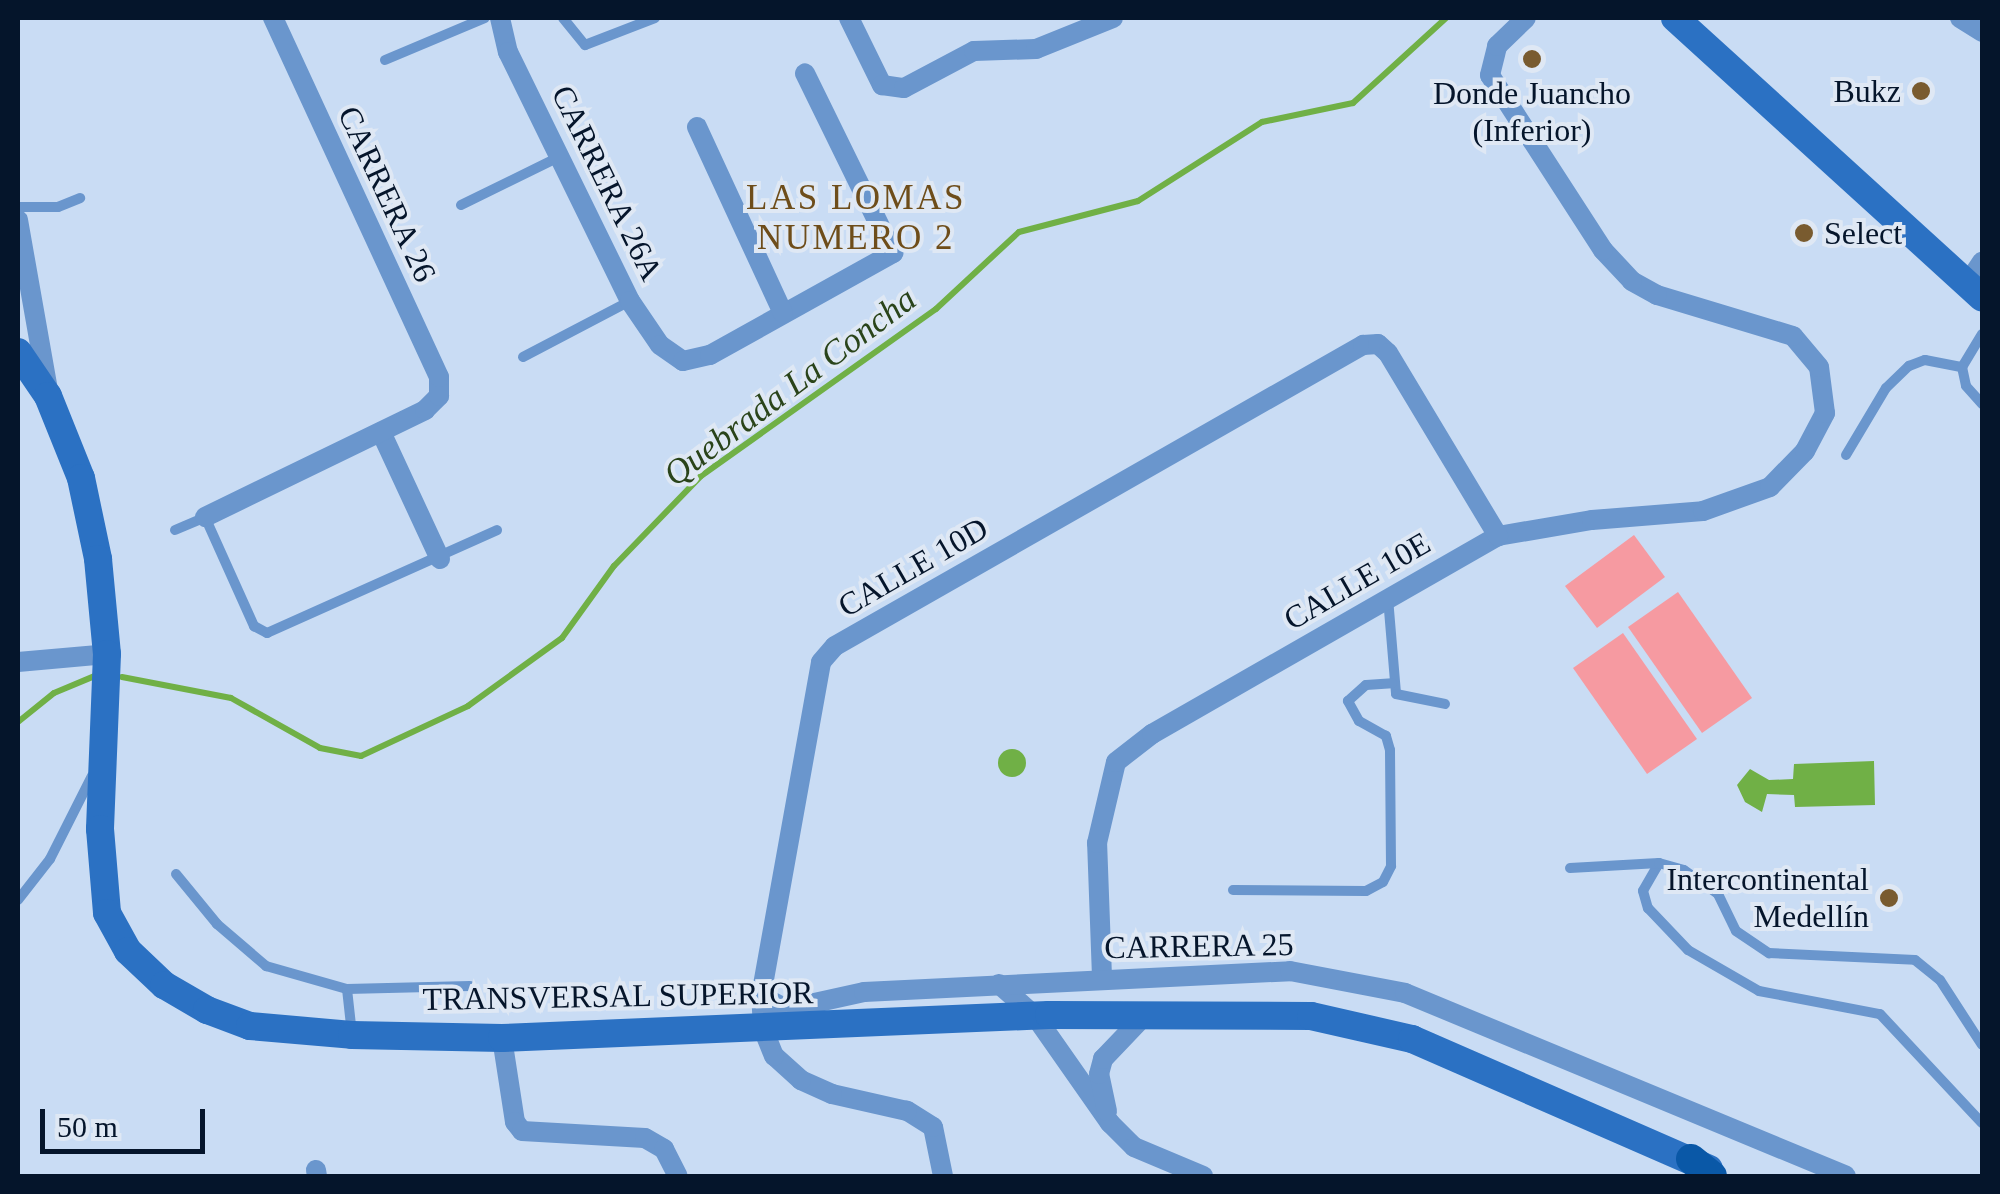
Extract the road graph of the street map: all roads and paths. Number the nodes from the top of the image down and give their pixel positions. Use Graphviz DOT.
graph roads {
  1 [pos="273,18"];
  2 [pos="485,18"];
  3 [pos="500,18"];
  4 [pos="563,18"];
  5 [pos="654,18"];
  6 [pos="849,18"];
  7 [pos="1113,18"];
  8 [pos="1526,18"];
  9 [pos="1676,18"];
  10 [pos="1960,18"];
  11 [pos="1982,32"];
  12 [pos="385,60"];
  13 [pos="806,73"];
  14 [pos="697,127"];
  15 [pos="560,157"];
  16 [pos="80,198"];
  17 [pos="461,205"];
  18 [pos="18,207"];
  19 [pos="18,220"];
  20 [pos="1977,281"];
  21 [pos="630,300"];
  22 [pos="784,312"];
  23 [pos="1982,334"];
  24 [pos="18,352"];
  25 [pos="523,357"];
  26 [pos="1962,367"];
  27 [pos="48,396"];
  28 [pos="1982,404"];
  29 [pos="380,432"];
  30 [pos="1846,455"];
  31 [pos="205,517"];
  32 [pos="175,530"];
  33 [pos="497,530"];
  34 [pos="1498,536"];
  35 [pos="440,558"];
  36 [pos="1388,597"];
  37 [pos="18,662"];
  38 [pos="107,669"];
  39 [pos="1392,683"];
  40 [pos="1444,704"];
  41 [pos="103,758"];
  42 [pos="1659,864"];
  43 [pos="1570,868"];
  44 [pos="176,874"];
  45 [pos="1233,890"];
  46 [pos="18,900"];
  47 [pos="1102,976"];
  48 [pos="1000,984"];
  49 [pos="470,986"];
  50 [pos="347,989"];
  51 [pos="761,996"];
  52 [pos="1145,1015"];
  53 [pos="1036,1016"];
  54 [pos="763,1029"];
  55 [pos="352,1036"];
  56 [pos="502,1038"];
  57 [pos="1982,1046"];
  58 [pos="1110,1123"];
  59 [pos="1982,1123"];
  60 [pos="1701,1168"];
  61 [pos="678,1176"];
  62 [pos="942,1176"];
  63 [pos="1202,1176"];
  64 [pos="1725,1176"];
  65 [pos="1846,1176"];
  1 -- 29 [label="street, CARRERA 26"];
  2 -- 12 [label="lane"];
  3 -- 15 [label="street, CARRERA 26A"];
  4 -- 5 [label="lane"];
  6 -- 7 [label="street"];
  8 -- 34 [label="street, CALLE 10E"];
  9 -- 20 [label="main road"];
  10 -- 11 [label="street"];
  13 -- 22 [label="street"];
  14 -- 22 [label="street"];
  15 -- 17 [label="lane"];
  15 -- 21 [label="street, CARRERA 26A"];
  16 -- 18 [label="lane"];
  19 -- 27 [label="street"];
  21 -- 22 [label="street, CARRERA 26A"];
  21 -- 25 [label="lane"];
  23 -- 26 [label="lane"];
  24 -- 27 [label="main road, TRANSVERSAL SUPERIOR"];
  26 -- 28 [label="lane"];
  26 -- 30 [label="lane"];
  27 -- 38 [label="main road, TRANSVERSAL SUPERIOR"];
  29 -- 31 [label="street"];
  29 -- 35 [label="street"];
  31 -- 32 [label="lane"];
  31 -- 35 [label="lane"];
  33 -- 35 [label="lane"];
  34 -- 36 [label="street, CALLE 10E"];
  34 -- 51 [label="street, CALLE 10D"];
  36 -- 39 [label="lane"];
  36 -- 47 [label="street, CALLE 10E"];
  37 -- 38 [label="street"];
  38 -- 41 [label="main road, TRANSVERSAL SUPERIOR"];
  39 -- 40 [label="lane"];
  39 -- 45 [label="lane"];
  41 -- 46 [label="lane"];
  41 -- 55 [label="main road, TRANSVERSAL SUPERIOR"];
  42 -- 43 [label="lane"];
  42 -- 57 [label="lane"];
  42 -- 59 [label="lane"];
  44 -- 50 [label="lane"];
  47 -- 48 [label="street, CARRERA 25"];
  47 -- 65 [label="street, CARRERA 25"];
  48 -- 51 [label="street, CARRERA 25"];
  48 -- 53 [label="street"];
  49 -- 50 [label="lane"];
  50 -- 55 [label="lane"];
  51 -- 54 [label="street, CALLE 10D"];
  52 -- 53 [label="main road, TRANSVERSAL SUPERIOR"];
  52 -- 58 [label="street"];
  52 -- 60 [label="main road, TRANSVERSAL SUPERIOR"];
  53 -- 54 [label="main road, TRANSVERSAL SUPERIOR"];
  53 -- 58 [label="street"];
  54 -- 56 [label="main road, TRANSVERSAL SUPERIOR"];
  54 -- 62 [label="street"];
  55 -- 56 [label="main road, TRANSVERSAL SUPERIOR"];
  56 -- 61 [label="street"];
  58 -- 63 [label="street"];
  60 -- 64 [label="main road, TRANSVERSAL SUPERIOR"];
}
